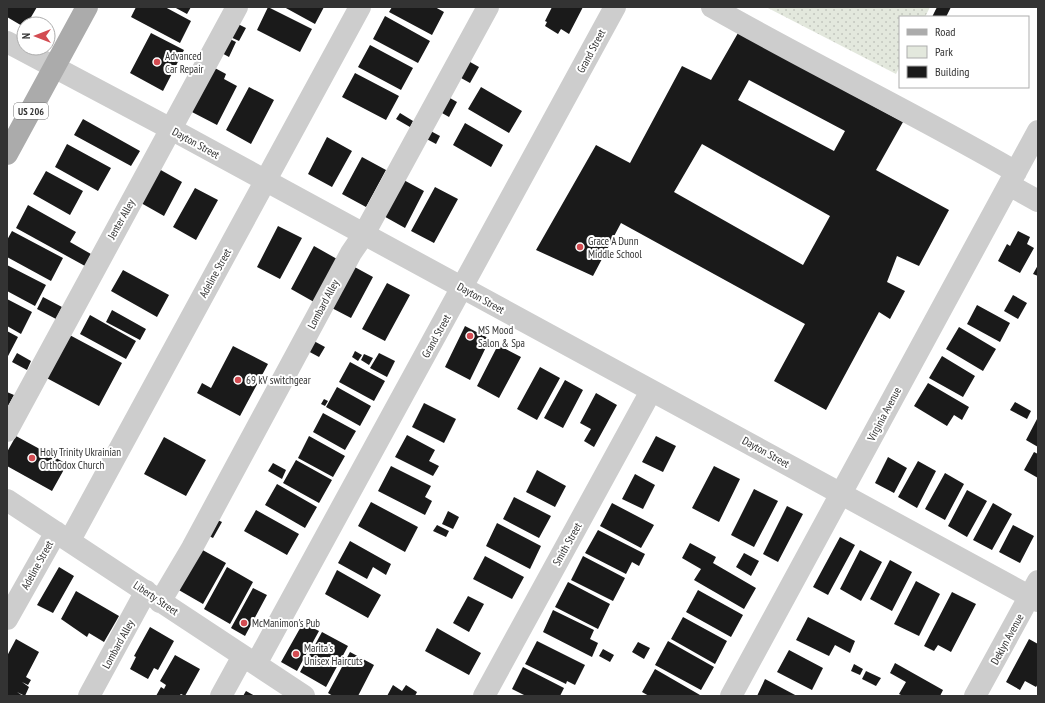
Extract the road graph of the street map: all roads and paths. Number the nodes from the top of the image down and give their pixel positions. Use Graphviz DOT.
graph roads {
  1 [pos="87,7"];
  2 [pos="237,7"];
  3 [pos="360,7"];
  4 [pos="488,7"];
  5 [pos="615,7"];
  6 [pos="712,7"];
  7 [pos="7,42"];
  8 [pos="55,68"];
  9 [pos="171,129"];
  10 [pos="1038,131"];
  11 [pos="7,154"];
  12 [pos="1012,179"];
  13 [pos="265,180"];
  14 [pos="1038,201"];
  15 [pos="364,234"];
  16 [pos="462,288"];
  17 [pos="651,391"];
  18 [pos="7,431"];
  19 [pos="841,493"];
  20 [pos="7,500"];
  21 [pos="63,536"];
  22 [pos="1035,593"];
  23 [pos="153,597"];
  24 [pos="7,619"];
  25 [pos="249,660"];
  26 [pos="89,696"];
  27 [pos="221,696"];
  28 [pos="304,696"];
  29 [pos="484,696"];
  30 [pos="731,696"];
  31 [pos="976,696"];
  1 -- 8 [label="main road, US 206"];
  2 -- 9 [label="street, Jenter Alley"];
  3 -- 13 [label="street, Adeline Street"];
  4 -- 15 [label="street, Lombard Alley"];
  5 -- 16 [label="street, Grand Street"];
  6 -- 12 [label="street"];
  7 -- 8 [label="street, Dayton Street"];
  8 -- 9 [label="street, Dayton Street"];
  8 -- 11 [label="main road, US 206"];
  9 -- 13 [label="street, Dayton Street"];
  9 -- 18 [label="street, Jenter Alley"];
  10 -- 12 [label="street, Virginia Avenue"];
  12 -- 14 [label="street"];
  12 -- 19 [label="street, Virginia Avenue"];
  13 -- 15 [label="street, Dayton Street"];
  13 -- 21 [label="street, Adeline Street"];
  15 -- 16 [label="street, Dayton Street"];
  15 -- 23 [label="street, Lombard Alley"];
  16 -- 17 [label="street, Dayton Street"];
  16 -- 25 [label="street, Grand Street"];
  17 -- 19 [label="street, Dayton Street"];
  17 -- 29 [label="street, Smith Street"];
  19 -- 22 [label="street, Dayton Street"];
  19 -- 30 [label="street, Virginia Avenue"];
  20 -- 21 [label="street, Liberty Street"];
  21 -- 23 [label="street, Liberty Street"];
  21 -- 24 [label="street, Adeline Street"];
  22 -- 31 [label="street, Deklyn Avenue"];
  23 -- 25 [label="street, Liberty Street"];
  23 -- 26 [label="street, Lombard Alley"];
  25 -- 27 [label="street, Grand Street"];
  25 -- 28 [label="street, Liberty Street"];
}
